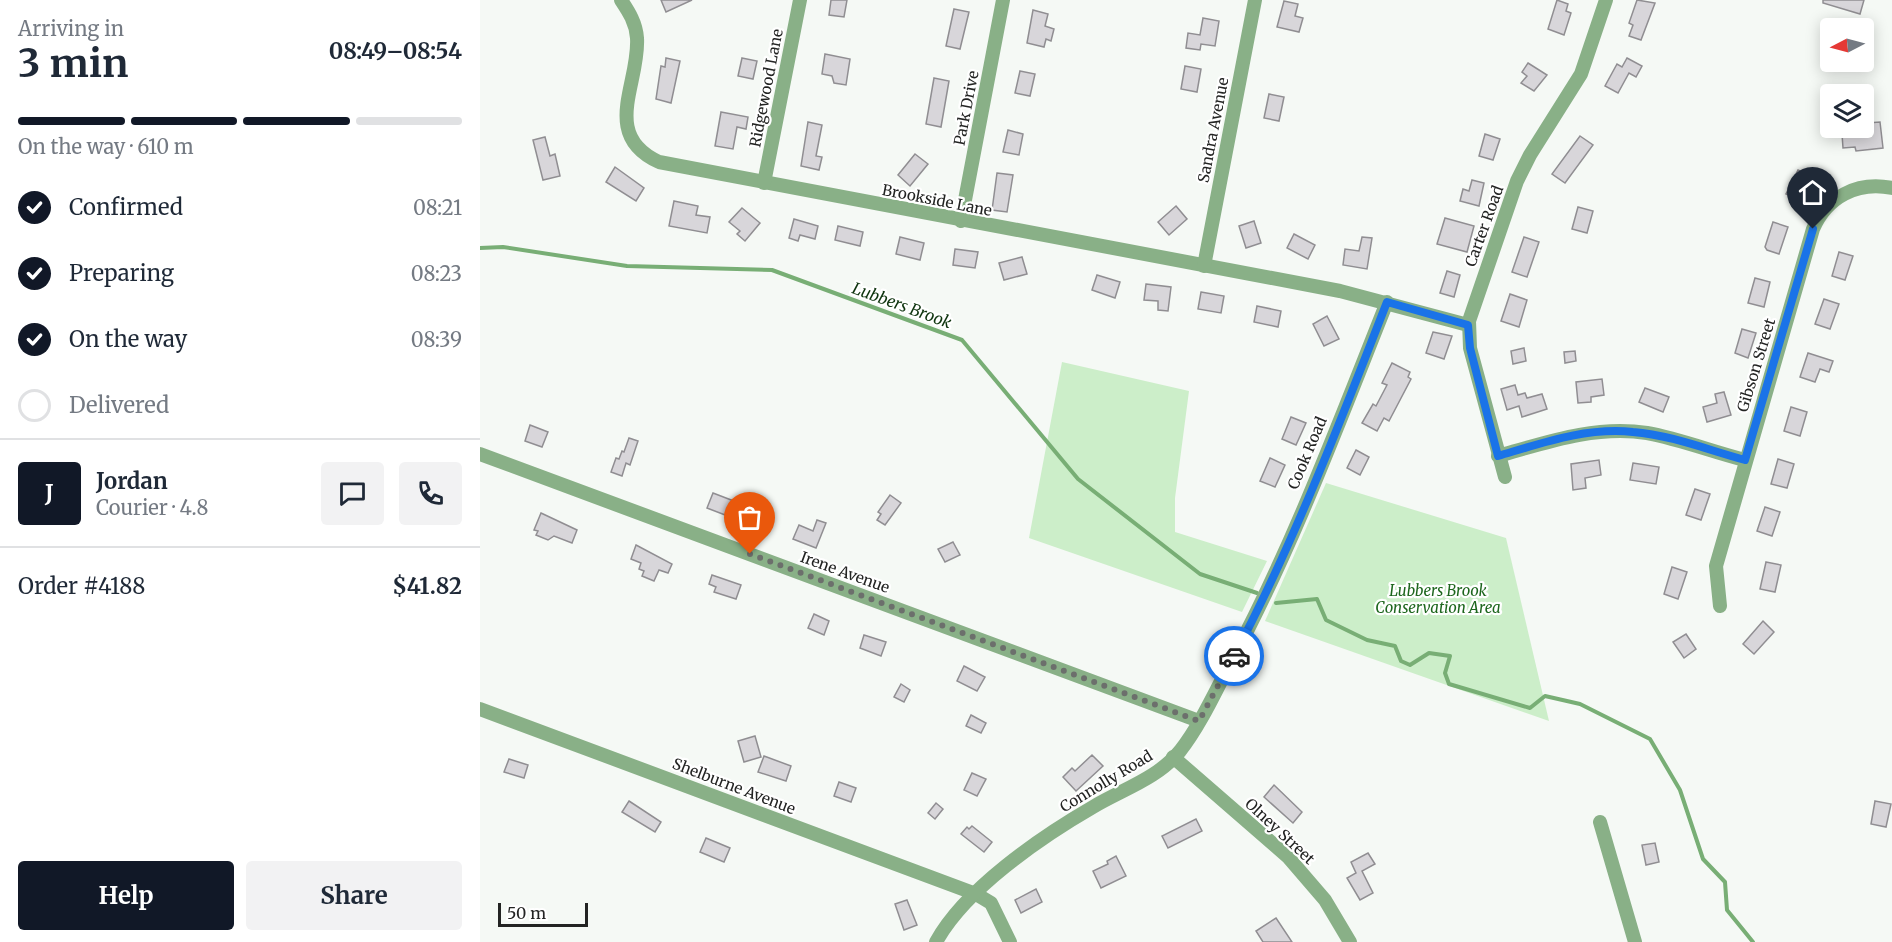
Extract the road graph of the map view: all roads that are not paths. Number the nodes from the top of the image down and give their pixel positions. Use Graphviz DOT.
graph roads {
  1 [pos="621,0"];
  2 [pos="800,0"];
  3 [pos="1003,0"];
  4 [pos="1255,0"];
  5 [pos="1606,0"];
  6 [pos="765,183"];
  7 [pos="1892,188"];
  8 [pos="961,221"];
  9 [pos="1204,266"];
  10 [pos="1387,302"];
  11 [pos="1468,325"];
  12 [pos="480,454"];
  13 [pos="1498,456"];
  14 [pos="1745,460"];
  15 [pos="1505,477"];
  16 [pos="1720,606"];
  17 [pos="1255,616"];
  18 [pos="480,709"];
  19 [pos="1199,721"];
  20 [pos="1173,757"];
  21 [pos="1600,822"];
  22 [pos="976,894"];
  23 [pos="936,942"];
  24 [pos="1010,942"];
  25 [pos="1350,942"];
  26 [pos="1635,942"];
  1 -- 6 [label="street, Brookside Lane"];
  2 -- 6 [label="street, Ridgewood Lane"];
  3 -- 8 [label="street, Park Drive"];
  4 -- 9 [label="street, Sandra Avenue"];
  5 -- 11 [label="street, Carter Road"];
  6 -- 8 [label="street, Brookside Lane"];
  7 -- 14 [label="street, Gibson Street"];
  8 -- 9 [label="street, Brookside Lane"];
  9 -- 10 [label="street, Brookside Lane"];
  10 -- 11 [label="street, Brookside Lane"];
  10 -- 17 [label="street, Cook Road"];
  11 -- 13 [label="street, Carter Road"];
  12 -- 19 [label="street, Irene Avenue"];
  13 -- 14 [label="street"];
  13 -- 15 [label="street, Carter Road"];
  14 -- 16 [label="street, Gibson Street"];
  17 -- 19 [label="street, Connolly Road"];
  18 -- 22 [label="street, Shelburne Avenue"];
  19 -- 20 [label="street, Connolly Road"];
  20 -- 22 [label="street, Connolly Road"];
  20 -- 25 [label="street, Olney Street"];
  21 -- 26 [label="street"];
  22 -- 23 [label="street, Connolly Road"];
  22 -- 24 [label="street"];
}
